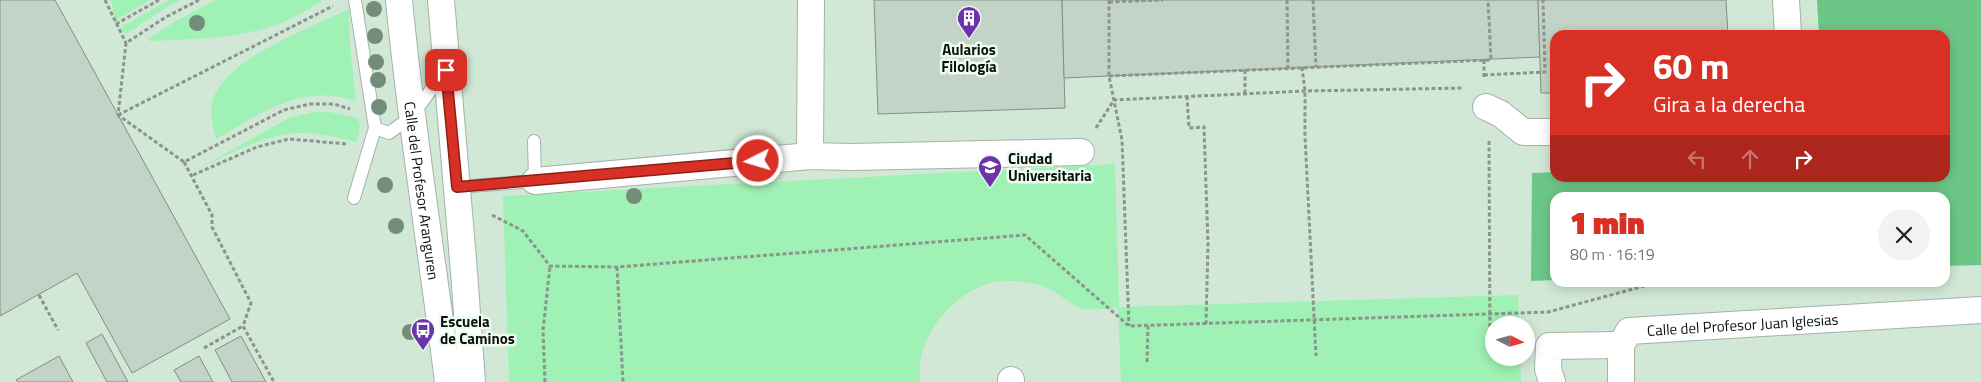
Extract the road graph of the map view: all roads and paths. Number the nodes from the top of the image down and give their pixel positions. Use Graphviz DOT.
graph roads {
  1 [pos="105,0"];
  2 [pos="159,0"];
  3 [pos="199,0"];
  4 [pos="355,0"];
  5 [pos="399,0"];
  6 [pos="441,0"];
  7 [pos="812,0"];
  8 [pos="1163,0"];
  9 [pos="1287,0"];
  10 [pos="1312,0"];
  11 [pos="1488,0"];
  12 [pos="1543,0"];
  13 [pos="1786,0"];
  14 [pos="1109,1"];
  15 [pos="336,4"];
  16 [pos="116,24"];
  17 [pos="1788,30"];
  18 [pos="126,43"];
  19 [pos="1302,67"];
  20 [pos="1316,67"];
  21 [pos="1288,68"];
  22 [pos="446,70"];
  23 [pos="1245,70"];
  24 [pos="1484,75"];
  25 [pos="1109,76"];
  26 [pos="1464,88"];
  27 [pos="1305,91"];
  28 [pos="1245,94"];
  29 [pos="1187,96"];
  30 [pos="1114,100"];
  31 [pos="1486,107"];
  32 [pos="352,110"];
  33 [pos="118,116"];
  34 [pos="411,117"];
  35 [pos="375,128"];
  36 [pos="1550,132"];
  37 [pos="1489,140"];
  38 [pos="534,141"];
  39 [pos="353,145"];
  40 [pos="1081,152"];
  41 [pos="810,156"];
  42 [pos="184,162"];
  43 [pos="192,175"];
  44 [pos="535,180"];
  45 [pos="457,187"];
  46 [pos="354,198"];
  47 [pos="492,215"];
  48 [pos="550,266"];
  49 [pos="618,267"];
  50 [pos="1640,287"];
  51 [pos="39,295"];
  52 [pos="1981,310"];
  53 [pos="1489,314"];
  54 [pos="1315,320"];
  55 [pos="1206,324"];
  56 [pos="243,326"];
  57 [pos="1129,326"];
  58 [pos="1148,326"];
  59 [pos="58,330"];
  60 [pos="1620,345"];
  61 [pos="204,348"];
  62 [pos="1316,356"];
  63 [pos="1147,362"];
  64 [pos="274,382"];
  65 [pos="448,382"];
  66 [pos="472,382"];
  67 [pos="545,382"];
  68 [pos="623,382"];
  69 [pos="1552,382"];
  70 [pos="1622,382"];
  1 -- 16 [label="path"];
  2 -- 16 [label="path"];
  3 -- 18 [label="path"];
  4 -- 35 [label="lane"];
  5 -- 34 [label="street, Calle del Profesor Aranguren"];
  6 -- 22 [label="street, Calle del Profesor Aranguren"];
  7 -- 41 [label="street"];
  8 -- 14 [label="path"];
  9 -- 21 [label="path"];
  10 -- 20 [label="path"];
  11 -- 20 [label="path"];
  12 -- 24 [label="path"];
  13 -- 17 [label="street"];
  14 -- 25 [label="path"];
  15 -- 33 [label="path"];
  16 -- 18 [label="path"];
  18 -- 33 [label="path"];
  19 -- 20 [label="path"];
  19 -- 21 [label="path"];
  19 -- 27 [label="path"];
  21 -- 23 [label="path"];
  22 -- 34 [label="lane"];
  22 -- 45 [label="street, Calle del Profesor Aranguren"];
  23 -- 25 [label="path"];
  23 -- 28 [label="path"];
  25 -- 30 [label="path"];
  26 -- 27 [label="path"];
  27 -- 28 [label="path"];
  27 -- 54 [label="path"];
  28 -- 29 [label="path"];
  29 -- 30 [label="path"];
  29 -- 55 [label="path"];
  30 -- 57 [label="path"];
  31 -- 36 [label="street"];
  32 -- 42 [label="path"];
  33 -- 42 [label="path"];
  34 -- 35 [label="lane"];
  34 -- 65 [label="street, Calle del Profesor Aranguren"];
  35 -- 46 [label="lane"];
  37 -- 53 [label="path"];
  38 -- 44 [label="lane"];
  39 -- 43 [label="path"];
  40 -- 41 [label="street"];
  41 -- 44 [label="street"];
  42 -- 43 [label="path"];
  43 -- 56 [label="path"];
  44 -- 45 [label="lane"];
  45 -- 66 [label="street, Calle del Profesor Aranguren"];
  47 -- 48 [label="path"];
  48 -- 49 [label="path"];
  48 -- 67 [label="path"];
  49 -- 57 [label="path"];
  49 -- 68 [label="path"];
  50 -- 53 [label="path"];
  51 -- 59 [label="path"];
  52 -- 60 [label="street, Calle del Profesor Juan Iglesias"];
  53 -- 54 [label="path"];
  54 -- 55 [label="path"];
  54 -- 62 [label="path"];
  55 -- 58 [label="path"];
  56 -- 61 [label="path"];
  56 -- 64 [label="path"];
  57 -- 58 [label="path"];
  58 -- 63 [label="path"];
  60 -- 69 [label="street"];
  60 -- 70 [label="street"];
}
